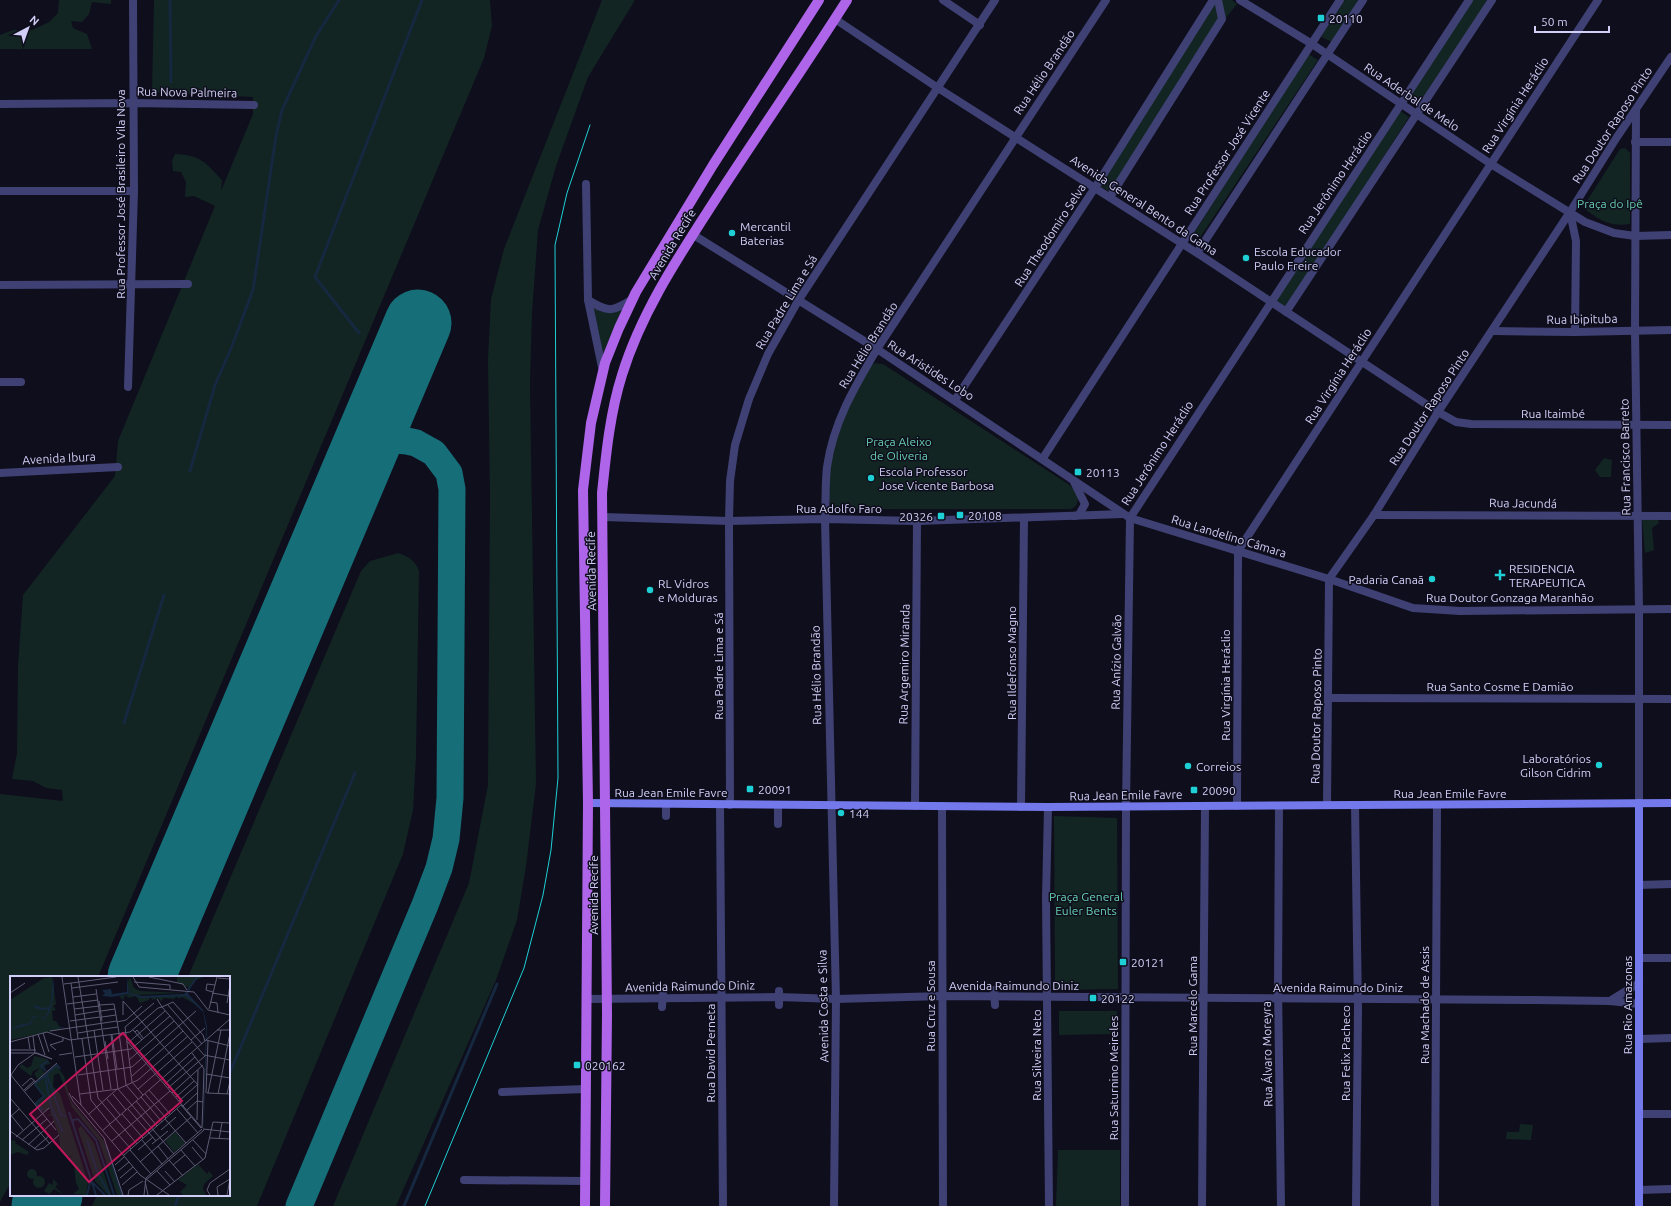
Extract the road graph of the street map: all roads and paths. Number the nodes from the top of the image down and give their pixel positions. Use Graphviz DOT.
graph roads {
  1 [pos="133,0"];
  2 [pos="819,0"];
  3 [pos="847,0"];
  4 [pos="944,0"];
  5 [pos="995,0"];
  6 [pos="1106,0"];
  7 [pos="1213,0"];
  8 [pos="1218,0"];
  9 [pos="1240,0"];
  10 [pos="1340,0"];
  11 [pos="1363,0"];
  12 [pos="1469,0"];
  13 [pos="1492,0"];
  14 [pos="1598,0"];
  15 [pos="834,19"];
  16 [pos="980,25"];
  17 [pos="1312,44"];
  18 [pos="1328,55"];
  19 [pos="1671,57"];
  20 [pos="938,88"];
  21 [pos="0,104"];
  22 [pos="133,104"];
  23 [pos="254,105"];
  24 [pos="1401,105"];
  25 [pos="1636,110"];
  26 [pos="1416,115"];
  27 [pos="1016,136"];
  28 [pos="1635,142"];
  29 [pos="1671,142"];
  30 [pos="1491,164"];
  31 [pos="586,184"];
  32 [pos="1095,187"];
  33 [pos="0,191"];
  34 [pos="134,191"];
  35 [pos="1110,197"];
  36 [pos="1570,212"];
  37 [pos="692,234"];
  38 [pos="1671,235"];
  39 [pos="1635,236"];
  40 [pos="1182,243"];
  41 [pos="1197,253"];
  42 [pos="188,284"];
  43 [pos="0,285"];
  44 [pos="132,285"];
  45 [pos="633,299"];
  46 [pos="588,300"];
  47 [pos="798,301"];
  48 [pos="1270,302"];
  49 [pos="1286,312"];
  50 [pos="1635,330"];
  51 [pos="1671,330"];
  52 [pos="1493,331"];
  53 [pos="1576,332"];
  54 [pos="877,349"];
  55 [pos="1361,362"];
  56 [pos="603,373"];
  57 [pos="0,382"];
  58 [pos="21,382"];
  59 [pos="128,387"];
  60 [pos="955,400"];
  61 [pos="1438,412"];
  62 [pos="1636,424"];
  63 [pos="1671,424"];
  64 [pos="1043,458"];
  65 [pos="118,467"];
  66 [pos="0,473"];
  67 [pos="1072,478"];
  68 [pos="1374,514"];
  69 [pos="1126,516"];
  70 [pos="1638,516"];
  71 [pos="1671,516"];
  72 [pos="603,517"];
  73 [pos="1074,517"];
  74 [pos="825,519"];
  75 [pos="1024,519"];
  76 [pos="729,521"];
  77 [pos="918,521"];
  78 [pos="1238,551"];
  79 [pos="1329,579"];
  80 [pos="1639,609"];
  81 [pos="1671,609"];
  82 [pos="1329,698"];
  83 [pos="1639,699"];
  84 [pos="1671,699"];
  85 [pos="588,803"];
  86 [pos="1639,803"];
  87 [pos="1671,803"];
  88 [pos="606,804"];
  89 [pos="666,804"];
  90 [pos="720,805"];
  91 [pos="730,805"];
  92 [pos="778,805"];
  93 [pos="1327,805"];
  94 [pos="1355,805"];
  95 [pos="1437,805"];
  96 [pos="830,806"];
  97 [pos="915,806"];
  98 [pos="942,806"];
  99 [pos="1126,806"];
  100 [pos="1205,806"];
  101 [pos="1237,806"];
  102 [pos="1278,806"];
  103 [pos="1021,807"];
  104 [pos="1048,807"];
  105 [pos="666,816"];
  106 [pos="778,824"];
  107 [pos="1671,884"];
  108 [pos="1639,885"];
  109 [pos="1639,958"];
  110 [pos="1671,958"];
  111 [pos="1639,983"];
  112 [pos="662,995"];
  113 [pos="942,996"];
  114 [pos="722,997"];
  115 [pos="1047,997"];
  116 [pos="1125,998"];
  117 [pos="1204,998"];
  118 [pos="587,999"];
  119 [pos="607,999"];
  120 [pos="836,999"];
  121 [pos="1279,999"];
  122 [pos="1358,999"];
  123 [pos="1435,1000"];
  124 [pos="1610,1001"];
  125 [pos="1639,1004"];
  126 [pos="662,1007"];
  127 [pos="1639,1038"];
  128 [pos="1671,1038"];
  129 [pos="586,1089"];
  130 [pos="502,1092"];
  131 [pos="1639,1114"];
  132 [pos="1671,1114"];
  133 [pos="464,1180"];
  134 [pos="585,1181"];
  135 [pos="1671,1189"];
  136 [pos="1640,1190"];
  137 [pos="585,1206"];
  138 [pos="605,1206"];
  139 [pos="723,1206"];
  140 [pos="834,1206"];
  141 [pos="944,1206"];
  142 [pos="1049,1206"];
  143 [pos="1125,1206"];
  144 [pos="1202,1206"];
  145 [pos="1281,1206"];
  146 [pos="1356,1206"];
  147 [pos="1435,1206"];
  148 [pos="1639,1206"];
  1 -- 22 [label="street, Rua Professor José Brasileiro Vila Nova"];
  2 -- 45 [label="main road, Avenida Recife"];
  3 -- 15 [label="main road, Avenida Recife"];
  4 -- 16 [label="street"];
  5 -- 16 [label="street, Rua Padre Lima e Sá"];
  6 -- 27 [label="street, Rua Hélio Brandão"];
  7 -- 32 [label="street, Rua Theodomiro Selva"];
  8 -- 35 [label="street"];
  9 -- 17 [label="street, Rua Aderbal de Melo"];
  10 -- 17 [label="street, Rua Professor José Vicente"];
  11 -- 18 [label="street"];
  12 -- 24 [label="street, Rua Jerônimo Heráclio"];
  13 -- 26 [label="street"];
  14 -- 30 [label="street, Rua Virgínia Heráclio"];
  15 -- 20 [label="street, Avenida General Bento da Gama"];
  15 -- 37 [label="main road, Avenida Recife"];
  16 -- 20 [label="street, Rua Padre Lima e Sá"];
  17 -- 18 [label="street, Rua Aderbal de Melo"];
  17 -- 40 [label="street, Rua Professor José Vicente"];
  18 -- 24 [label="street, Rua Aderbal de Melo"];
  18 -- 41 [label="street"];
  19 -- 25 [label="street, Rua Doutor Raposo Pinto"];
  20 -- 27 [label="street, Avenida General Bento da Gama"];
  20 -- 47 [label="street, Rua Padre Lima e Sá"];
  21 -- 22 [label="street, Rua Nova Palmeira"];
  22 -- 23 [label="street, Rua Nova Palmeira"];
  22 -- 34 [label="street, Rua Professor José Brasileiro Vila Nova"];
  24 -- 26 [label="street, Rua Aderbal de Melo"];
  24 -- 48 [label="street, Rua Jerônimo Heráclio"];
  25 -- 28 [label="street, Rua Francisco Barreto"];
  25 -- 36 [label="street, Rua Doutor Raposo Pinto"];
  26 -- 30 [label="street, Rua Aderbal de Melo"];
  26 -- 49 [label="street"];
  27 -- 32 [label="street, Avenida General Bento da Gama"];
  27 -- 54 [label="street, Rua Hélio Brandão"];
  28 -- 29 [label="street"];
  28 -- 39 [label="street, Rua Francisco Barreto"];
  30 -- 36 [label="street, Rua Aderbal de Melo"];
  30 -- 55 [label="street, Rua Virgínia Heráclio"];
  31 -- 46 [label="street"];
  32 -- 35 [label="street, Avenida General Bento da Gama"];
  32 -- 60 [label="street, Rua Theodomiro Selva"];
  33 -- 34 [label="street"];
  34 -- 44 [label="street, Rua Professor José Brasileiro Vila Nova"];
  35 -- 40 [label="street, Avenida General Bento da Gama"];
  36 -- 39 [label="street, Rua Aderbal de Melo"];
  36 -- 52 [label="street, Rua Doutor Raposo Pinto"];
  36 -- 53 [label="street"];
  37 -- 47 [label="street, Rua Aristides Lobo"];
  37 -- 72 [label="main road, Avenida Recife"];
  38 -- 39 [label="street, Rua Aderbal de Melo"];
  39 -- 50 [label="street, Rua Francisco Barreto"];
  40 -- 41 [label="street, Avenida General Bento da Gama"];
  40 -- 64 [label="street, Rua Professor José Vicente"];
  41 -- 48 [label="street, Avenida General Bento da Gama"];
  42 -- 44 [label="street"];
  43 -- 44 [label="street"];
  44 -- 59 [label="street, Rua Professor José Brasileiro Vila Nova"];
  45 -- 46 [label="street"];
  45 -- 56 [label="main road, Avenida Recife"];
  46 -- 56 [label="street"];
  47 -- 54 [label="street, Rua Aristides Lobo"];
  47 -- 76 [label="street, Rua Padre Lima e Sá"];
  48 -- 49 [label="street, Avenida General Bento da Gama"];
  48 -- 69 [label="street, Rua Jerônimo Heráclio"];
  49 -- 55 [label="street, Avenida General Bento da Gama"];
  50 -- 51 [label="street, Rua Ibipituba"];
  50 -- 53 [label="street, Rua Ibipituba"];
  50 -- 62 [label="street, Rua Francisco Barreto"];
  52 -- 53 [label="street, Rua Ibipituba"];
  52 -- 61 [label="street, Rua Doutor Raposo Pinto"];
  54 -- 60 [label="street, Rua Aristides Lobo"];
  54 -- 74 [label="street, Rua Hélio Brandão"];
  55 -- 61 [label="street, Avenida General Bento da Gama"];
  55 -- 78 [label="street, Rua Virgínia Heráclio"];
  56 -- 85 [label="main road, Avenida Recife"];
  57 -- 58 [label="street"];
  60 -- 64 [label="street, Rua Aristides Lobo"];
  61 -- 62 [label="street, Rua Itaimbé"];
  61 -- 68 [label="street, Rua Doutor Raposo Pinto"];
  62 -- 63 [label="street, Rua Itaimbé"];
  62 -- 70 [label="street, Rua Francisco Barreto"];
  64 -- 67 [label="street, Rua Aristides Lobo"];
  65 -- 66 [label="street, Avenida Ibura"];
  67 -- 69 [label="street, Rua Aristides Lobo"];
  67 -- 73 [label="street, Rua Aristides Lobo"];
  68 -- 70 [label="street, Rua Jacundá"];
  68 -- 79 [label="street, Rua Doutor Raposo Pinto"];
  69 -- 73 [label="street, Rua Adolfo Faro"];
  69 -- 78 [label="street, Rua Landelino Câmara"];
  69 -- 99 [label="street, Rua Anízio Galvão"];
  70 -- 71 [label="street, Rua Jacundá"];
  70 -- 80 [label="street, Rua Francisco Barreto"];
  72 -- 76 [label="street, Rua Adolfo Faro"];
  72 -- 88 [label="main road, Avenida Recife"];
  73 -- 75 [label="street, Rua Adolfo Faro"];
  74 -- 76 [label="street, Rua Adolfo Faro"];
  74 -- 77 [label="street, Rua Adolfo Faro"];
  74 -- 96 [label="street, Rua Hélio Brandão"];
  75 -- 77 [label="street, Rua Adolfo Faro"];
  75 -- 103 [label="street, Rua Ildefonso Magno"];
  76 -- 91 [label="street, Rua Padre Lima e Sá"];
  77 -- 97 [label="street, Rua Argemiro Miranda"];
  78 -- 79 [label="street, Rua Landelino Câmara"];
  78 -- 101 [label="street, Rua Virgínia Heráclio"];
  79 -- 80 [label="street, Rua Doutor Gonzaga Maranhão"];
  79 -- 82 [label="street, Rua Doutor Raposo Pinto"];
  80 -- 81 [label="street, Rua Doutor Gonzaga Maranhão"];
  80 -- 83 [label="street, Rua Francisco Barreto"];
  82 -- 83 [label="street, Rua Santo Cosme E Damião"];
  82 -- 93 [label="street, Rua Doutor Raposo Pinto"];
  83 -- 84 [label="street, Rua Santo Cosme E Damião"];
  83 -- 86 [label="street, Rua Francisco Barreto"];
  85 -- 88 [label="main road, Rua Jean Emile Favre"];
  85 -- 118 [label="main road, Avenida Recife"];
  86 -- 87 [label="main road, Rua Jean Emile Favre"];
  86 -- 95 [label="main road, Rua Jean Emile Favre"];
  86 -- 108 [label="main road, Rua Rio Amazonas"];
  88 -- 89 [label="main road, Rua Jean Emile Favre"];
  88 -- 119 [label="main road, Avenida Recife"];
  89 -- 90 [label="main road, Rua Jean Emile Favre"];
  89 -- 105 [label="street"];
  90 -- 91 [label="main road, Rua Jean Emile Favre"];
  90 -- 114 [label="street, Rua David Perneta"];
  91 -- 92 [label="main road, Rua Jean Emile Favre"];
  92 -- 96 [label="main road, Rua Jean Emile Favre"];
  92 -- 106 [label="street"];
  93 -- 94 [label="main road, Rua Jean Emile Favre"];
  93 -- 102 [label="main road, Rua Jean Emile Favre"];
  94 -- 95 [label="main road, Rua Jean Emile Favre"];
  94 -- 122 [label="street, Rua Felix Pacheco"];
  95 -- 123 [label="street, Rua Machado de Assis"];
  96 -- 97 [label="main road, Rua Jean Emile Favre"];
  96 -- 120 [label="street, Avenida Costa e Silva"];
  97 -- 98 [label="main road, Rua Jean Emile Favre"];
  98 -- 103 [label="main road, Rua Jean Emile Favre"];
  98 -- 113 [label="street, Rua Cruz e Sousa"];
  99 -- 100 [label="main road, Rua Jean Emile Favre"];
  99 -- 104 [label="main road, Rua Jean Emile Favre"];
  99 -- 116 [label="street, Rua Saturnino Meireles"];
  100 -- 101 [label="main road, Rua Jean Emile Favre"];
  100 -- 117 [label="street, Rua Marcelo Gama"];
  101 -- 102 [label="main road, Rua Jean Emile Favre"];
  102 -- 121 [label="street, Rua Álvaro Moreyra"];
  103 -- 104 [label="main road, Rua Jean Emile Favre"];
  104 -- 115 [label="street, Rua Silveira Neto"];
  107 -- 108 [label="street"];
  108 -- 109 [label="main road, Rua Rio Amazonas"];
  109 -- 110 [label="street"];
  109 -- 111 [label="main road, Rua Rio Amazonas"];
  111 -- 124 [label="street"];
  111 -- 125 [label="main road, Rua Rio Amazonas"];
  112 -- 114 [label="street, Avenida Raimundo Diniz"];
  112 -- 119 [label="street, Avenida Raimundo Diniz"];
  112 -- 126 [label="street"];
  113 -- 115 [label="street, Avenida Raimundo Diniz"];
  113 -- 120 [label="street, Avenida Raimundo Diniz"];
  113 -- 141 [label="street, Rua Cruz e Sousa"];
  114 -- 120 [label="street, Avenida Raimundo Diniz"];
  114 -- 139 [label="street, Rua David Perneta"];
  115 -- 116 [label="street, Avenida Raimundo Diniz"];
  115 -- 142 [label="street, Rua Silveira Neto"];
  116 -- 117 [label="street, Avenida Raimundo Diniz"];
  116 -- 143 [label="street, Rua Saturnino Meireles"];
  117 -- 121 [label="street, Avenida Raimundo Diniz"];
  117 -- 144 [label="street, Rua Marcelo Gama"];
  118 -- 119 [label="street, Avenida Raimundo Diniz"];
  118 -- 129 [label="main road, Avenida Recife"];
  119 -- 138 [label="main road, Avenida Recife"];
  120 -- 140 [label="street, Avenida Costa e Silva"];
  121 -- 122 [label="street, Avenida Raimundo Diniz"];
  121 -- 145 [label="street, Rua Álvaro Moreyra"];
  122 -- 123 [label="street, Avenida Raimundo Diniz"];
  122 -- 146 [label="street, Rua Felix Pacheco"];
  123 -- 124 [label="street, Avenida Raimundo Diniz"];
  123 -- 147 [label="street, Rua Machado de Assis"];
  124 -- 125 [label="street, Avenida Raimundo Diniz"];
  125 -- 127 [label="main road, Rua Rio Amazonas"];
  127 -- 128 [label="street"];
  127 -- 131 [label="main road, Rua Rio Amazonas"];
  129 -- 130 [label="street"];
  129 -- 134 [label="main road, Avenida Recife"];
  131 -- 132 [label="street"];
  131 -- 136 [label="main road, Rua Rio Amazonas"];
  133 -- 134 [label="street"];
  134 -- 137 [label="main road, Avenida Recife"];
  135 -- 136 [label="street"];
  136 -- 148 [label="main road, Rua Rio Amazonas"];
}
